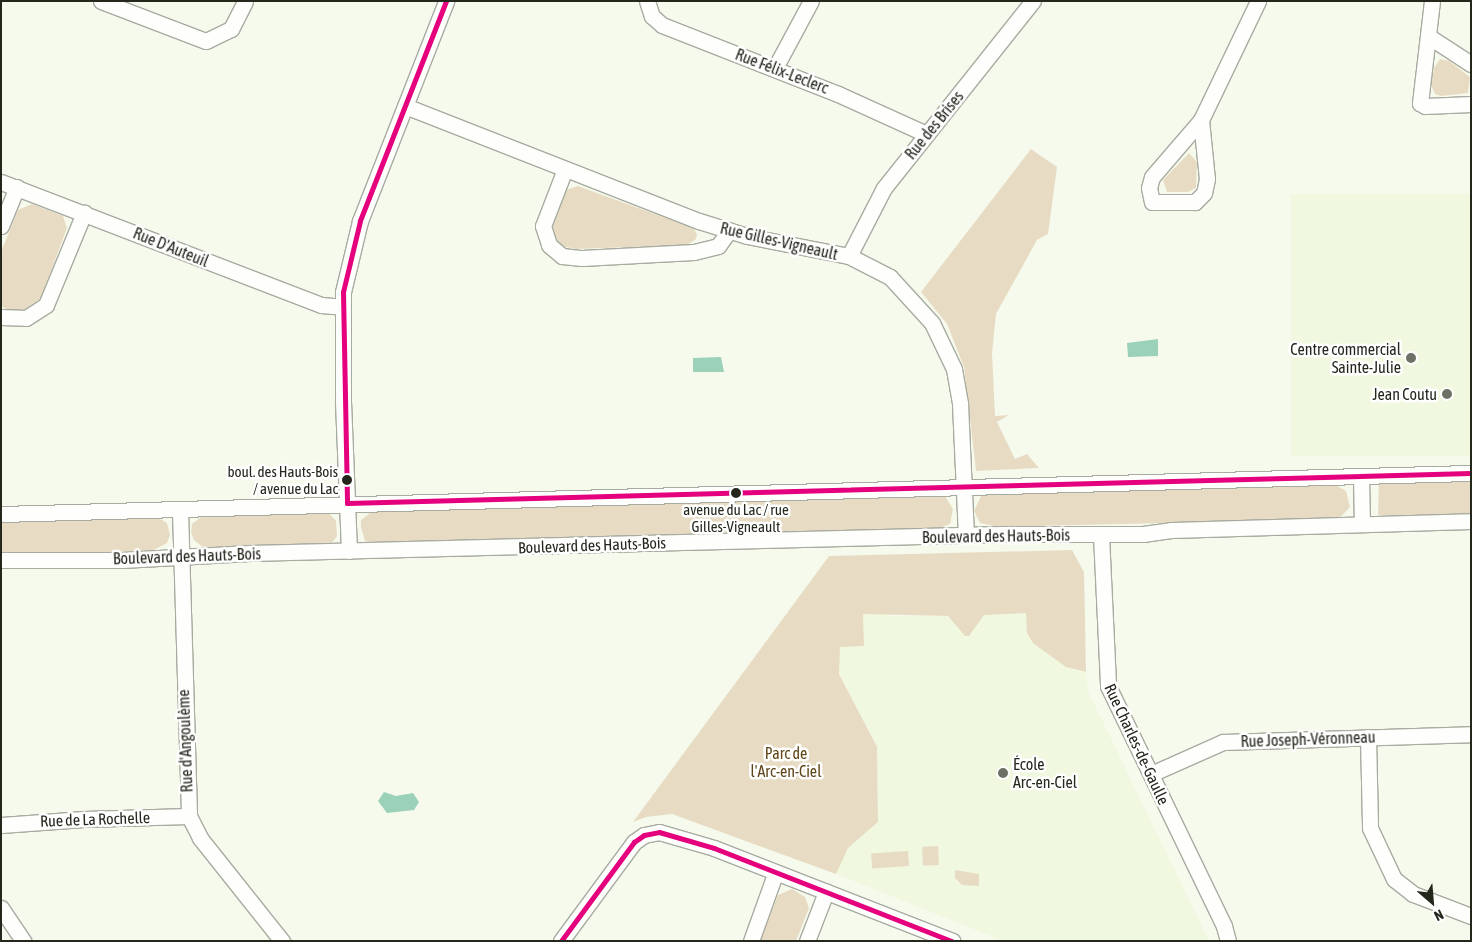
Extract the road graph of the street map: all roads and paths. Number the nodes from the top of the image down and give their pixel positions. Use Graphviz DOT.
graph roads {
  1 [pos="101,1"];
  2 [pos="245,1"];
  3 [pos="446,1"];
  4 [pos="647,1"];
  5 [pos="811,1"];
  6 [pos="1033,1"];
  7 [pos="1258,1"];
  8 [pos="1432,1"];
  9 [pos="1428,36"];
  10 [pos="1471,64"];
  11 [pos="775,68"];
  12 [pos="1471,104"];
  13 [pos="405,106"];
  14 [pos="1202,120"];
  15 [pos="926,134"];
  16 [pos="565,169"];
  17 [pos="1,182"];
  18 [pos="17,187"];
  19 [pos="84,213"];
  20 [pos="1,226"];
  21 [pos="729,231"];
  22 [pos="849,256"];
  23 [pos="342,307"];
  24 [pos="1,317"];
  25 [pos="1471,473"];
  26 [pos="1361,477"];
  27 [pos="963,486"];
  28 [pos="347,503"];
  29 [pos="180,510"];
  30 [pos="1,514"];
  31 [pos="1471,521"];
  32 [pos="1362,524"];
  33 [pos="966,535"];
  34 [pos="1101,535"];
  35 [pos="349,551"];
  36 [pos="182,558"];
  37 [pos="1,560"];
  38 [pos="1471,734"];
  39 [pos="1368,737"];
  40 [pos="1151,774"];
  41 [pos="189,816"];
  42 [pos="3,821"];
  43 [pos="775,874"];
  44 [pos="826,892"];
  45 [pos="1,908"];
  46 [pos="1471,916"];
  47 [pos="22,941"];
  48 [pos="282,941"];
  49 [pos="562,941"];
  50 [pos="751,941"];
  51 [pos="807,941"];
  52 [pos="952,941"];
  53 [pos="1228,941"];
  1 -- 2 [label="street"];
  3 -- 13 [label="street"];
  4 -- 11 [label="street, Rue Félix-Leclerc"];
  5 -- 11 [label="street"];
  6 -- 15 [label="street, Rue des Brises"];
  7 -- 14 [label="street"];
  8 -- 9 [label="street"];
  9 -- 10 [label="street"];
  9 -- 12 [label="street"];
  11 -- 15 [label="street, Rue Félix-Leclerc"];
  13 -- 16 [label="street, Rue Gilles-Vigneault"];
  13 -- 23 [label="street"];
  14 -- 14 [label="street"];
  15 -- 22 [label="street, Rue des Brises"];
  16 -- 21 [label="street, Rue Gilles-Vigneault"];
  16 -- 21 [label="street"];
  17 -- 18 [label="street, Rue D'Auteuil"];
  18 -- 19 [label="street, Rue D'Auteuil"];
  18 -- 20 [label="street"];
  19 -- 23 [label="street, Rue D'Auteuil"];
  19 -- 24 [label="street"];
  21 -- 22 [label="street, Rue Gilles-Vigneault"];
  22 -- 27 [label="street, Rue Gilles-Vigneault"];
  23 -- 28 [label="street"];
  25 -- 26 [label="street"];
  26 -- 27 [label="street"];
  26 -- 32 [label="street"];
  27 -- 28 [label="street"];
  27 -- 33 [label="street, Rue Gilles-Vigneault"];
  28 -- 29 [label="street"];
  28 -- 35 [label="street"];
  29 -- 30 [label="street"];
  29 -- 36 [label="street, Rue d'Angoulème"];
  31 -- 32 [label="street, Boulevard des Hauts-Bois"];
  32 -- 34 [label="street, Boulevard des Hauts-Bois"];
  33 -- 34 [label="street, Boulevard des Hauts-Bois"];
  33 -- 35 [label="street, Boulevard des Hauts-Bois"];
  34 -- 40 [label="street, Rue Charles-de-Gaulle"];
  35 -- 36 [label="street, Boulevard des Hauts-Bois"];
  36 -- 37 [label="street, Boulevard des Hauts-Bois"];
  36 -- 41 [label="street, Rue d'Angoulème"];
  38 -- 39 [label="street, Rue Joseph-Véronneau"];
  39 -- 40 [label="street, Rue Joseph-Véronneau"];
  39 -- 46 [label="street"];
  40 -- 53 [label="street, Rue Charles-de-Gaulle"];
  41 -- 42 [label="street, Rue de La Rochelle"];
  41 -- 48 [label="street, Rue d'Angoulème"];
  43 -- 44 [label="street"];
  43 -- 49 [label="street"];
  43 -- 50 [label="street"];
  44 -- 51 [label="street"];
  44 -- 52 [label="street"];
  45 -- 47 [label="street"];
}
